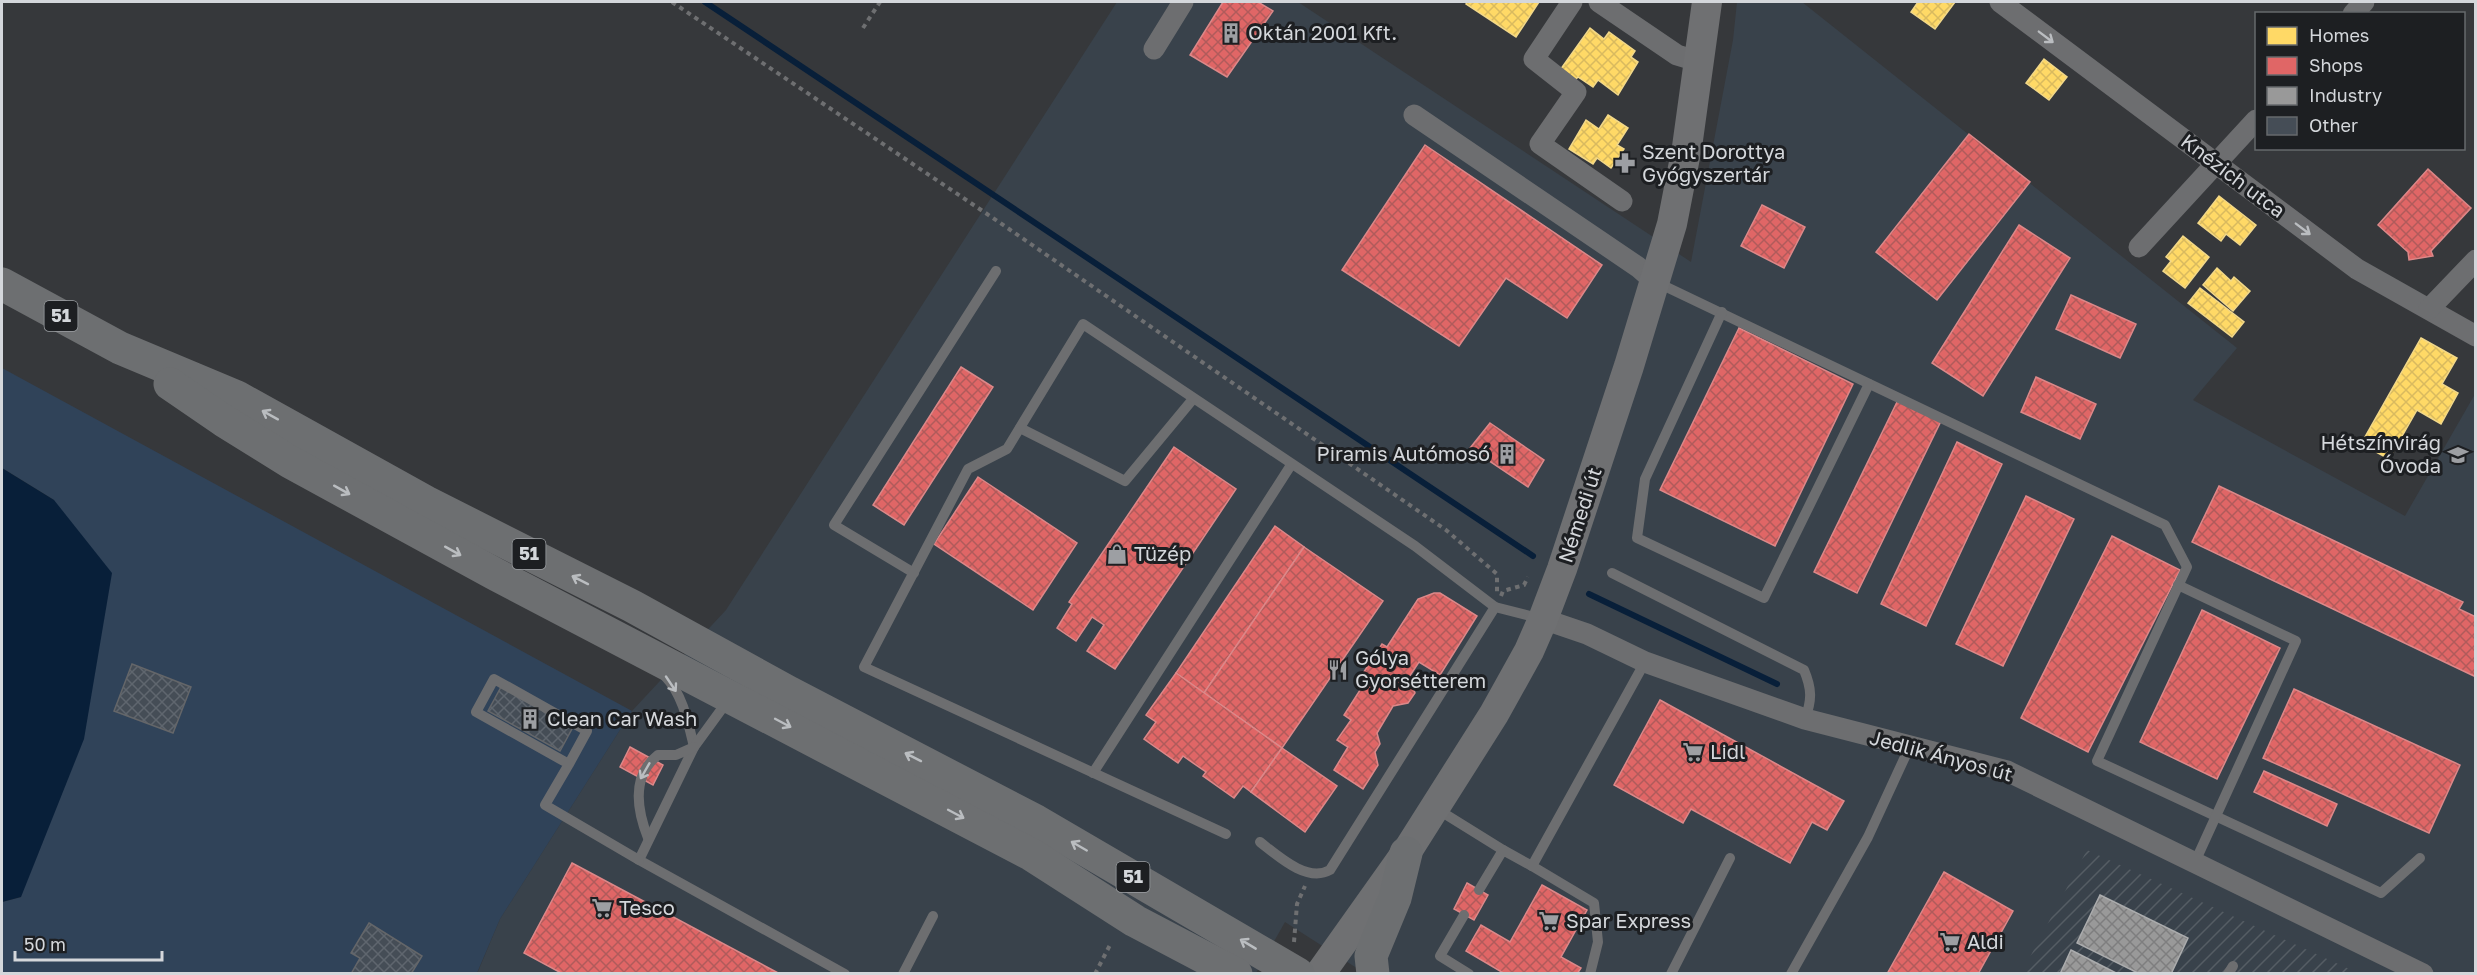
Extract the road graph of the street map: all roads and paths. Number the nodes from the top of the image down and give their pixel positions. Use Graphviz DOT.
graph roads {
  1 [pos="672,2"];
  2 [pos="880,2"];
  3 [pos="1183,2"];
  4 [pos="1572,2"];
  5 [pos="1599,2"];
  6 [pos="1707,2"];
  7 [pos="2000,2"];
  8 [pos="863,28"];
  9 [pos="1154,49"];
  10 [pos="1700,62"];
  11 [pos="1414,115"];
  12 [pos="2255,121"];
  13 [pos="2217,164"];
  14 [pos="1622,201"];
  15 [pos="2139,247"];
  16 [pos="2475,260"];
  17 [pos="996,271"];
  18 [pos="1655,282"];
  19 [pos="2,284"];
  20 [pos="2429,309"];
  21 [pos="1722,312"];
  22 [pos="2475,336"];
  23 [pos="120,348"];
  24 [pos="1869,384"];
  25 [pos="1193,399"];
  26 [pos="1020,428"];
  27 [pos="1291,465"];
  28 [pos="914,573"];
  29 [pos="1612,573"];
  30 [pos="1528,577"];
  31 [pos="2178,585"];
  32 [pos="1495,607"];
  33 [pos="1543,619"];
  34 [pos="630,643"];
  35 [pos="1645,662"];
  36 [pos="741,683"];
  37 [pos="1805,719"];
  38 [pos="1910,746"];
  39 [pos="694,747"];
  40 [pos="569,764"];
  41 [pos="1093,773"];
  42 [pos="1435,808"];
  43 [pos="2216,815"];
  44 [pos="1226,834"];
  45 [pos="648,838"];
  46 [pos="1260,842"];
  47 [pos="1503,850"];
  48 [pos="1406,853"];
  49 [pos="1730,858"];
  50 [pos="2420,858"];
  51 [pos="639,860"];
  52 [pos="2195,862"];
  53 [pos="1532,866"];
  54 [pos="1310,874"];
  55 [pos="1479,890"];
  56 [pos="1464,915"];
  57 [pos="933,916"];
  58 [pos="1135,921"];
  59 [pos="1111,943"];
  60 [pos="1296,960"];
  61 [pos="845,974"];
  62 [pos="903,974"];
  63 [pos="1095,974"];
  64 [pos="1199,974"];
  65 [pos="1236,974"];
  66 [pos="1320,974"];
  67 [pos="1373,974"];
  68 [pos="1469,974"];
  69 [pos="1590,974"];
  70 [pos="1671,974"];
  71 [pos="1791,974"];
  72 [pos="2424,974"];
  1 -- 32 [label="path"];
  2 -- 8 [label="path"];
  3 -- 9 [label="street"];
  4 -- 14 [label="street"];
  5 -- 10 [label="street"];
  6 -- 10 [label="main road, Némedi út"];
  7 -- 13 [label="street, Knézich utca, one-way"];
  10 -- 18 [label="main road, Némedi út"];
  11 -- 18 [label="street"];
  12 -- 13 [label="street"];
  13 -- 15 [label="street"];
  13 -- 20 [label="street, Knézich utca, one-way"];
  16 -- 20 [label="street"];
  17 -- 28 [label="lane"];
  18 -- 21 [label="lane"];
  18 -- 33 [label="main road, Némedi út"];
  19 -- 23 [label="main road, 51"];
  20 -- 22 [label="street, Knézich utca"];
  21 -- 24 [label="lane"];
  21 -- 24 [label="lane"];
  23 -- 34 [label="main road, 51, one-way"];
  36 -- 23 [label="main road, 51, one-way"];
  24 -- 31 [label="lane"];
  25 -- 26 [label="lane"];
  25 -- 26 [label="lane"];
  25 -- 27 [label="lane"];
  26 -- 28 [label="lane"];
  27 -- 32 [label="lane"];
  27 -- 41 [label="lane"];
  28 -- 41 [label="lane"];
  29 -- 37 [label="lane"];
  30 -- 32 [label="path"];
  31 -- 43 [label="lane"];
  31 -- 43 [label="lane"];
  32 -- 33 [label="lane"];
  32 -- 54 [label="lane"];
  33 -- 35 [label="street, Jedlik Ányos út"];
  33 -- 42 [label="main road, Némedi út"];
  34 -- 36 [label="main road, 51"];
  34 -- 39 [label="lane, one-way"];
  35 -- 37 [label="street, Jedlik Ányos út"];
  35 -- 53 [label="lane"];
  36 -- 39 [label="lane"];
  36 -- 58 [label="main road, 51, one-way"];
  60 -- 36 [label="main road, 51, one-way"];
  37 -- 38 [label="street, Jedlik Ányos út"];
  38 -- 52 [label="street, Jedlik Ányos út"];
  38 -- 71 [label="lane"];
  39 -- 45 [label="lane"];
  39 -- 45 [label="lane, one-way"];
  40 -- 40 [label="lane"];
  40 -- 51 [label="lane"];
  41 -- 44 [label="lane"];
  42 -- 47 [label="lane"];
  42 -- 48 [label="main road, Némedi út"];
  43 -- 50 [label="lane"];
  43 -- 52 [label="lane"];
  45 -- 51 [label="lane"];
  46 -- 54 [label="lane"];
  47 -- 53 [label="lane"];
  47 -- 55 [label="lane"];
  48 -- 66 [label="main road, Némedi út"];
  48 -- 67 [label="main road"];
  49 -- 70 [label="lane"];
  51 -- 61 [label="lane"];
  52 -- 72 [label="street, Jedlik Ányos út"];
  53 -- 69 [label="lane"];
  54 -- 60 [label="path"];
  56 -- 68 [label="lane"];
  57 -- 62 [label="lane"];
  58 -- 64 [label="main road"];
  58 -- 65 [label="main road, 51"];
  59 -- 63 [label="path"];
}
